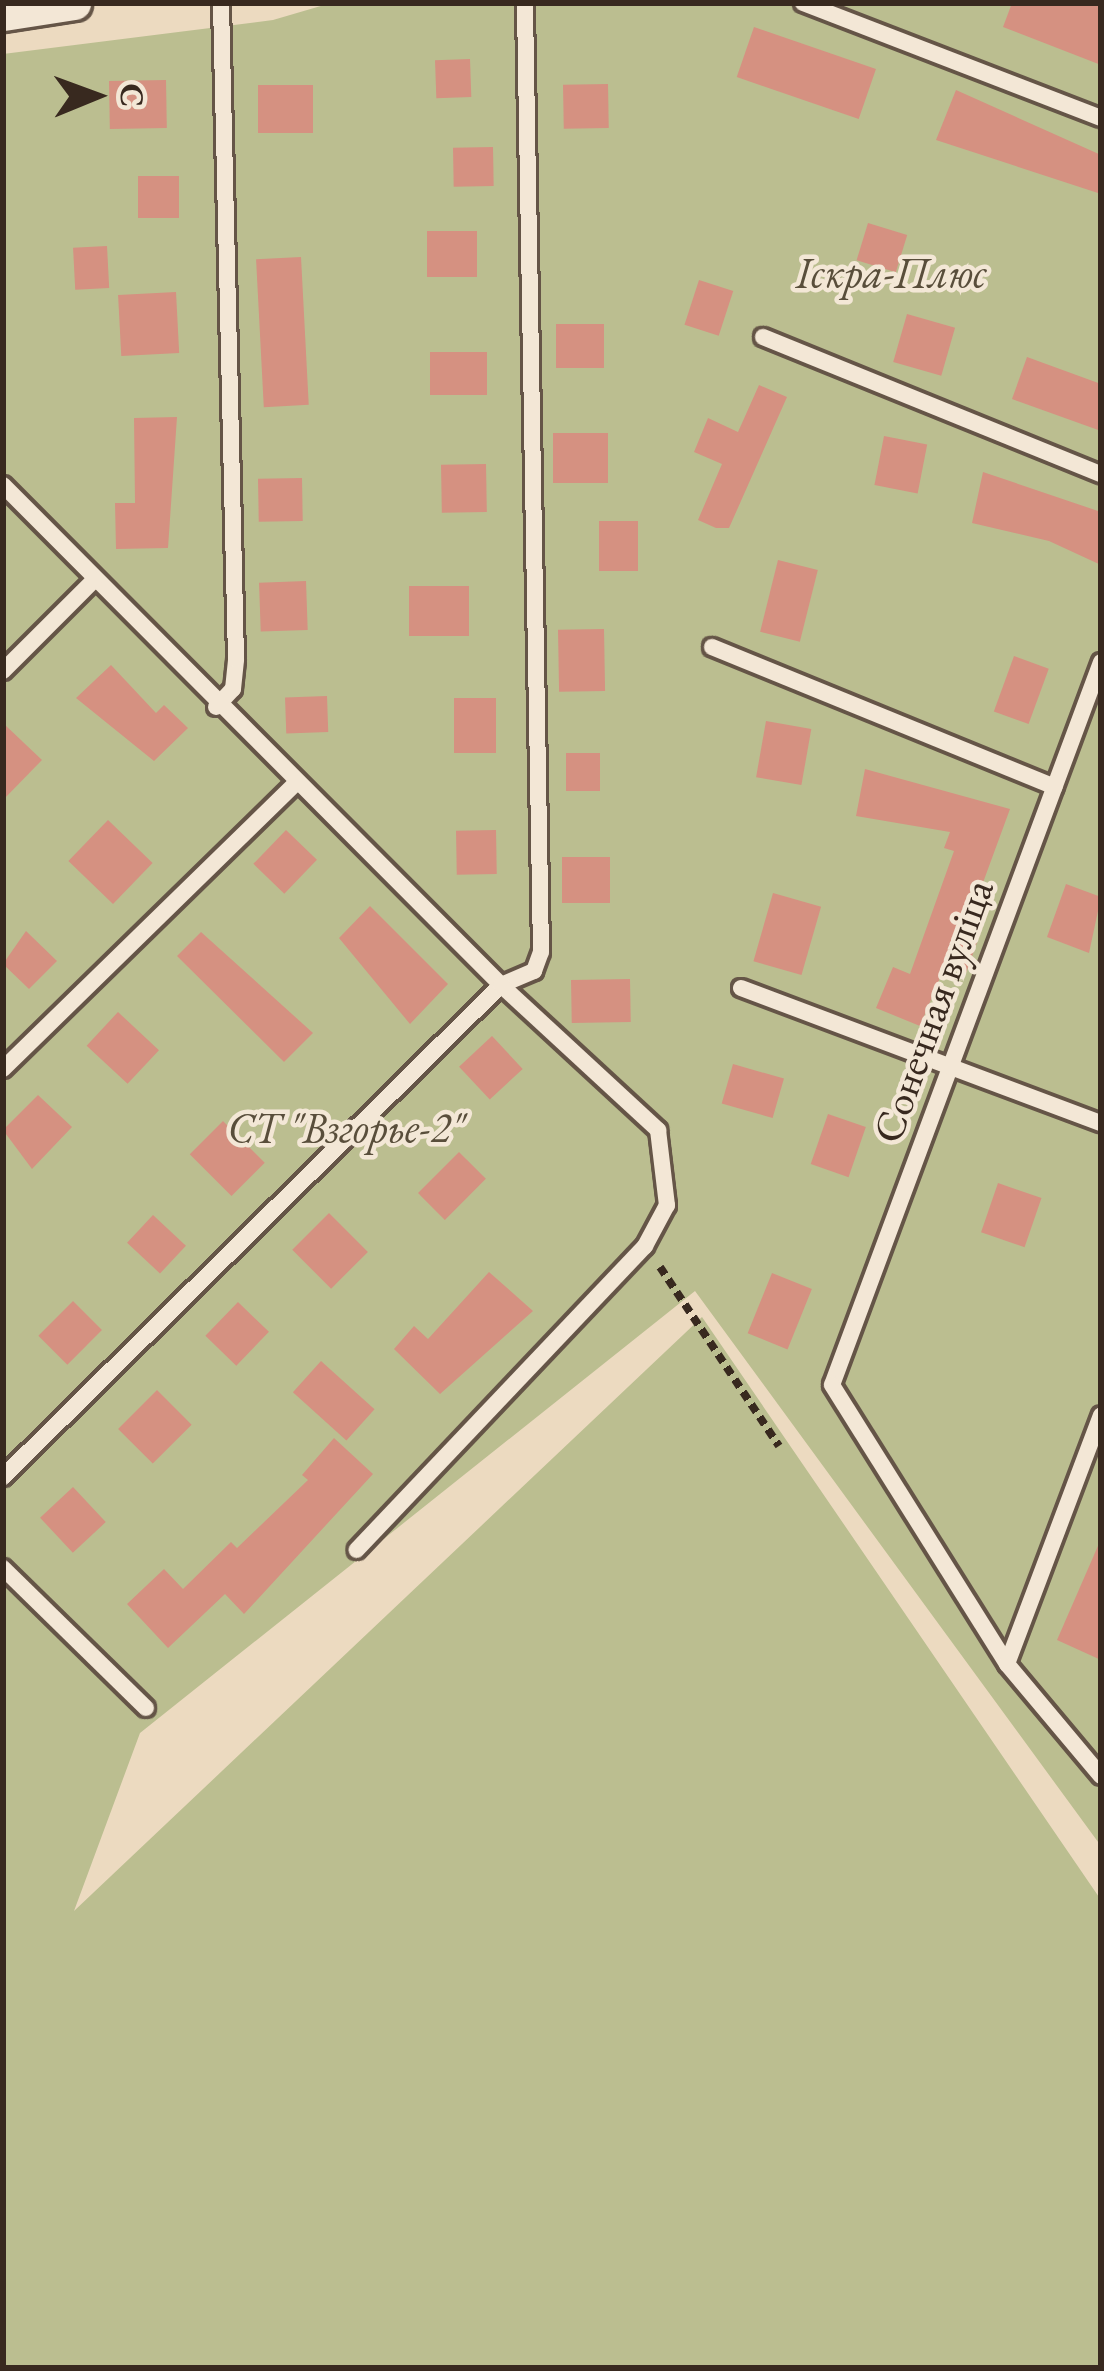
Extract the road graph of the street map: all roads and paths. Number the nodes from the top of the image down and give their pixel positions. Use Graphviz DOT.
graph roads {
  1 [pos="74,3"];
  2 [pos="221,3"];
  3 [pos="525,3"];
  4 [pos="803,3"];
  5 [pos="7,15"];
  6 [pos="1101,118"];
  7 [pos="763,338"];
  8 [pos="1101,474"];
  9 [pos="3,485"];
  10 [pos="94,580"];
  11 [pos="712,646"];
  12 [pos="1101,662"];
  13 [pos="3,670"];
  14 [pos="216,707"];
  15 [pos="296,783"];
  16 [pos="1054,787"];
  17 [pos="501,985"];
  18 [pos="741,988"];
  19 [pos="3,1069"];
  20 [pos="950,1069"];
  21 [pos="1101,1123"];
  22 [pos="646,1246"];
  23 [pos="1101,1414"];
  24 [pos="779,1446"];
  25 [pos="3,1477"];
  26 [pos="357,1550"];
  27 [pos="3,1568"];
  28 [pos="1007,1664"];
  29 [pos="146,1708"];
  30 [pos="1101,1777"];
  1 -- 5 [label="street"];
  2 -- 14 [label="lane"];
  3 -- 17 [label="lane"];
  4 -- 6 [label="lane"];
  7 -- 8 [label="lane"];
  9 -- 10 [label="lane"];
  10 -- 13 [label="lane"];
  10 -- 14 [label="lane"];
  11 -- 16 [label="lane"];
  12 -- 16 [label="lane, Сонечная вуліца"];
  14 -- 15 [label="lane"];
  15 -- 17 [label="lane"];
  15 -- 19 [label="lane"];
  16 -- 20 [label="lane, Сонечная вуліца"];
  17 -- 22 [label="lane"];
  17 -- 25 [label="lane"];
  18 -- 20 [label="lane"];
  20 -- 21 [label="lane"];
  20 -- 28 [label="lane, Сонечная вуліца"];
  22 -- 24 [label="path"];
  22 -- 26 [label="lane"];
  23 -- 28 [label="lane"];
  27 -- 29 [label="lane"];
  28 -- 30 [label="lane"];
}
